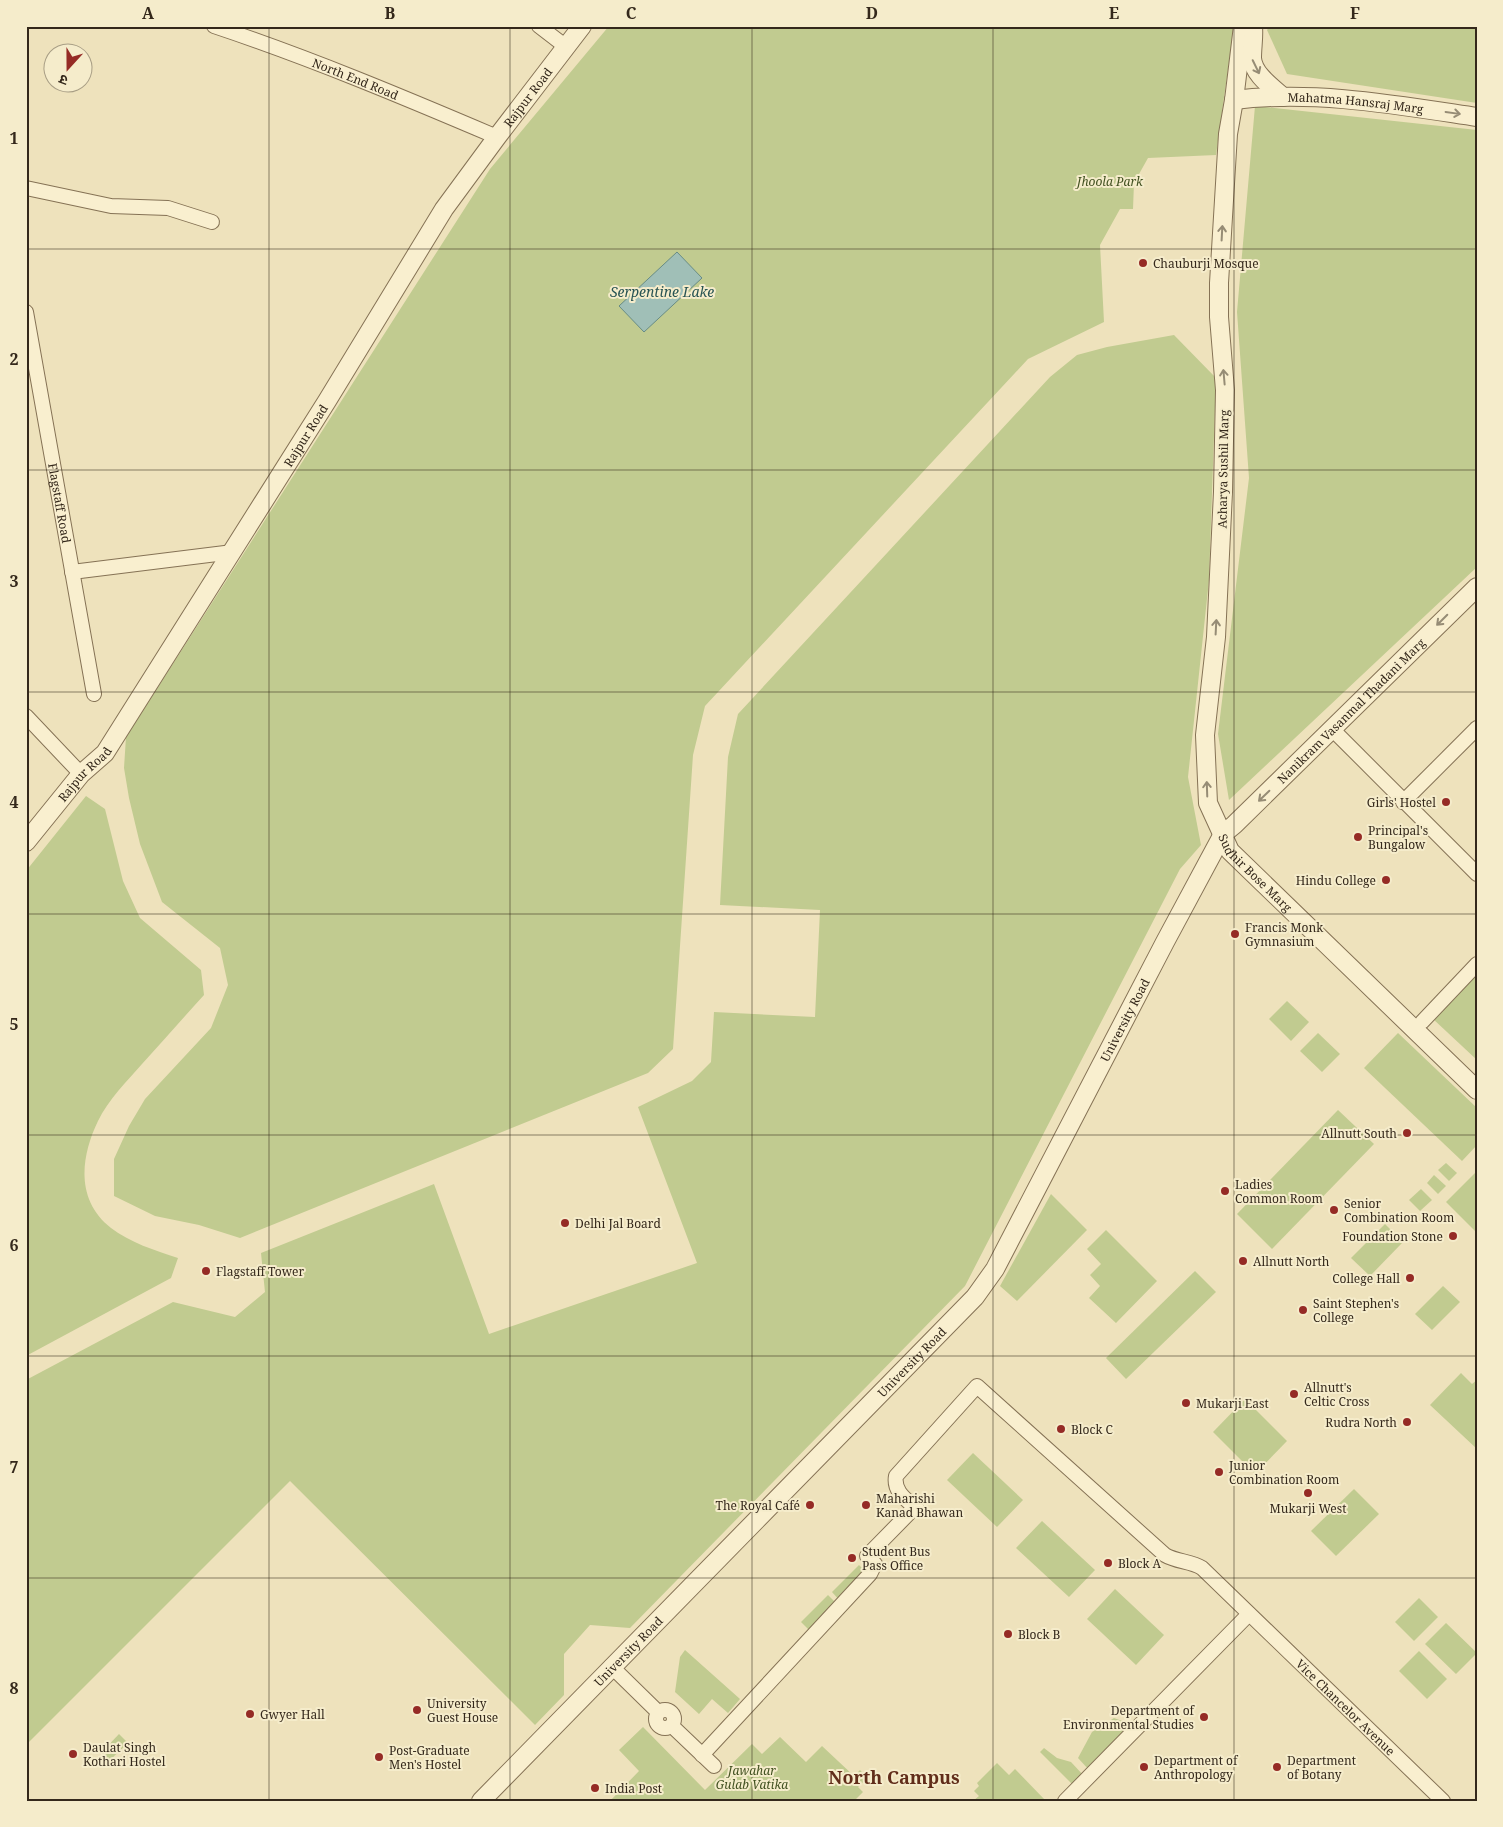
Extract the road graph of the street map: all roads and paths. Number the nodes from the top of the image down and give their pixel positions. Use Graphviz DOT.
graph roads {
  1 [pos="214,26"];
  2 [pos="539,26"];
  3 [pos="582,26"];
  4 [pos="1243,26"];
  5 [pos="1253,26"];
  6 [pos="565,46"];
  7 [pos="1283,97"];
  8 [pos="1234,100"];
  9 [pos="1477,117"];
  10 [pos="497,137"];
  11 [pos="26,188"];
  12 [pos="212,222"];
  13 [pos="26,312"];
  14 [pos="233,552"];
  15 [pos="72,572"];
  16 [pos="1477,586"];
  17 [pos="94,694"];
  18 [pos="26,716"];
  19 [pos="1332,728"];
  20 [pos="1477,728"];
  21 [pos="81,774"];
  22 [pos="1403,802"];
  23 [pos="1223,834"];
  24 [pos="26,842"];
  25 [pos="1477,874"];
  26 [pos="1477,964"];
  27 [pos="1422,1022"];
  28 [pos="1477,1075"];
  29 [pos="1477,1090"];
  30 [pos="1249,1614"];
  31 [pos="612,1666"];
  32 [pos="702,1755"];
  33 [pos="714,1766"];
  34 [pos="481,1801"];
  35 [pos="1066,1801"];
  36 [pos="1443,1801"];
  1 -- 10 [label="street, North End Road"];
  2 -- 6 [label="street"];
  3 -- 6 [label="street, Rajpur Road"];
  4 -- 8 [label="street, Acharya Sushil Marg"];
  5 -- 7 [label="street, one-way"];
  6 -- 10 [label="street, Rajpur Road"];
  7 -- 8 [label="street, Mahatma Hansraj Marg"];
  7 -- 9 [label="street, Mahatma Hansraj Marg, one-way"];
  23 -- 8 [label="street, Acharya Sushil Marg, one-way"];
  10 -- 14 [label="street, Rajpur Road"];
  11 -- 12 [label="street"];
  13 -- 15 [label="street, Flagstaff Road"];
  14 -- 15 [label="street"];
  14 -- 21 [label="street, Rajpur Road"];
  15 -- 17 [label="street, Flagstaff Road"];
  16 -- 19 [label="street, Nanikram Vasanmal Thadani Marg, one-way"];
  18 -- 21 [label="street"];
  19 -- 22 [label="street"];
  19 -- 23 [label="street, Nanikram Vasanmal Thadani Marg, one-way"];
  20 -- 22 [label="street"];
  21 -- 24 [label="street, Rajpur Road"];
  22 -- 25 [label="street"];
  23 -- 27 [label="street, Sudhir Bose Marg"];
  23 -- 29 [label="street, Sudhir Bose Marg"];
  23 -- 31 [label="street, University Road"];
  26 -- 27 [label="street"];
  27 -- 28 [label="street, Sudhir Bose Marg"];
  30 -- 32 [label="street, Vice Chancelor Avenue"];
  30 -- 35 [label="street"];
  30 -- 36 [label="street, Vice Chancelor Avenue"];
  31 -- 32 [label="street"];
  31 -- 34 [label="street, University Road"];
  32 -- 33 [label="street"];
}
